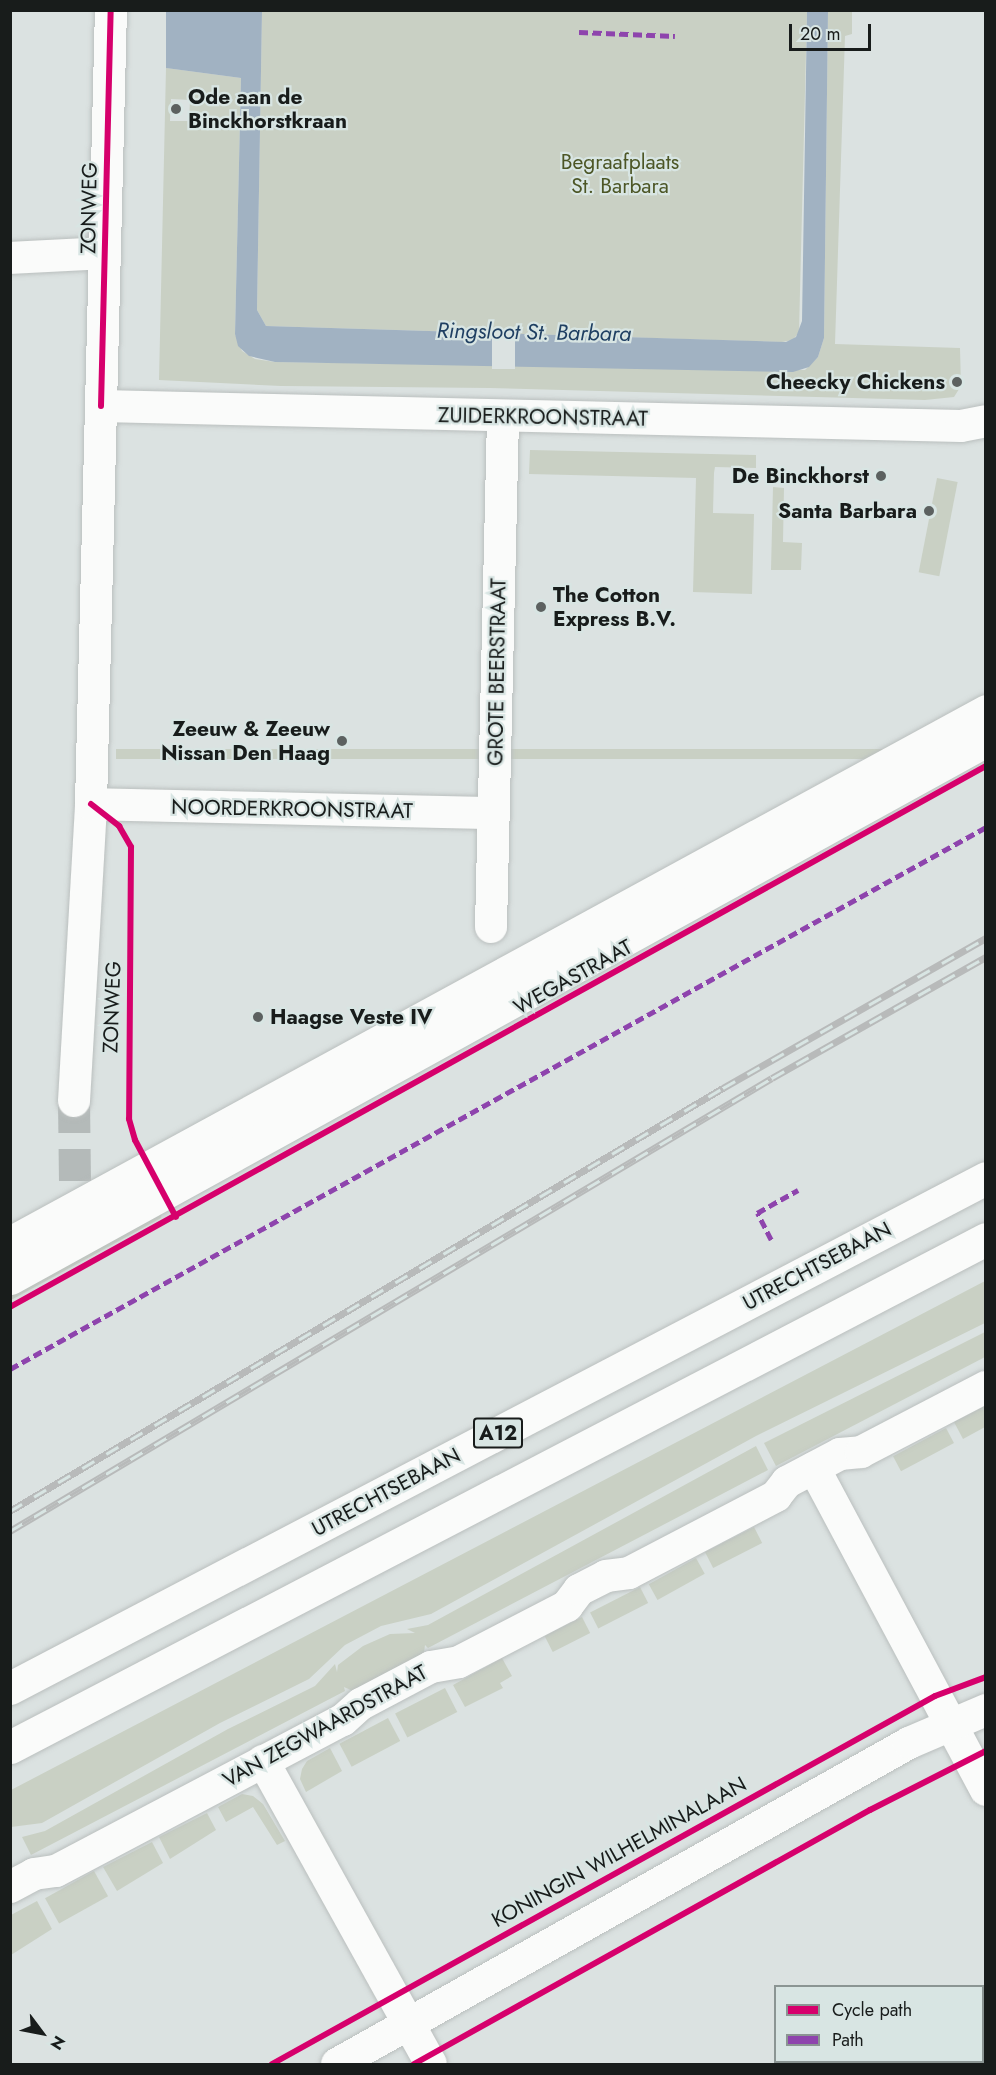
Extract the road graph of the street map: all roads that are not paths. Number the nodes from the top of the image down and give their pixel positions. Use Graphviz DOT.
graph roads {
  1 [pos="111,10"];
  2 [pos="105,253"];
  3 [pos="10,258"];
  4 [pos="101,406"];
  5 [pos="503,416"];
  6 [pos="986,421"];
  7 [pos="986,711"];
  8 [pos="986,740"];
  9 [pos="91,804"];
  10 [pos="493,813"];
  11 [pos="491,927"];
  12 [pos="74,1101"];
  13 [pos="986,1178"];
  14 [pos="84,1206"];
  15 [pos="986,1239"];
  16 [pos="10,1243"];
  17 [pos="10,1278"];
  18 [pos="986,1387"];
  19 [pos="814,1468"];
  20 [pos="10,1688"];
  21 [pos="986,1710"];
  22 [pos="950,1724"];
  23 [pos="10,1747"];
  24 [pos="263,1761"];
  25 [pos="986,1790"];
  26 [pos="10,1887"];
  27 [pos="408,2024"];
  28 [pos="337,2064"];
  29 [pos="431,2064"];
  1 -- 2 [label="street, ZONWEG"];
  2 -- 3 [label="street"];
  2 -- 4 [label="street, ZONWEG"];
  4 -- 5 [label="street, ZUIDERKROONSTRAAT"];
  4 -- 9 [label="street, ZONWEG"];
  5 -- 6 [label="street, ZUIDERKROONSTRAAT"];
  5 -- 10 [label="street, GROTE BEERSTRAAT"];
  7 -- 14 [label="main road, WEGASTRAAT"];
  8 -- 14 [label="main road, WEGASTRAAT"];
  9 -- 10 [label="street, NOORDERKROONSTRAAT"];
  9 -- 12 [label="street, ZONWEG"];
  10 -- 11 [label="street, GROTE BEERSTRAAT"];
  13 -- 20 [label="main road, UTRECHTSEBAAN / A12"];
  14 -- 16 [label="main road"];
  14 -- 17 [label="main road"];
  15 -- 23 [label="main road, A12"];
  18 -- 19 [label="street, VAN ZEGWAARDSTRAAT"];
  19 -- 22 [label="street"];
  19 -- 24 [label="street, VAN ZEGWAARDSTRAAT"];
  21 -- 22 [label="street"];
  22 -- 25 [label="street"];
  22 -- 27 [label="street"];
  24 -- 26 [label="street, VAN ZEGWAARDSTRAAT"];
  24 -- 27 [label="street"];
  27 -- 28 [label="street"];
  27 -- 29 [label="street"];
}
